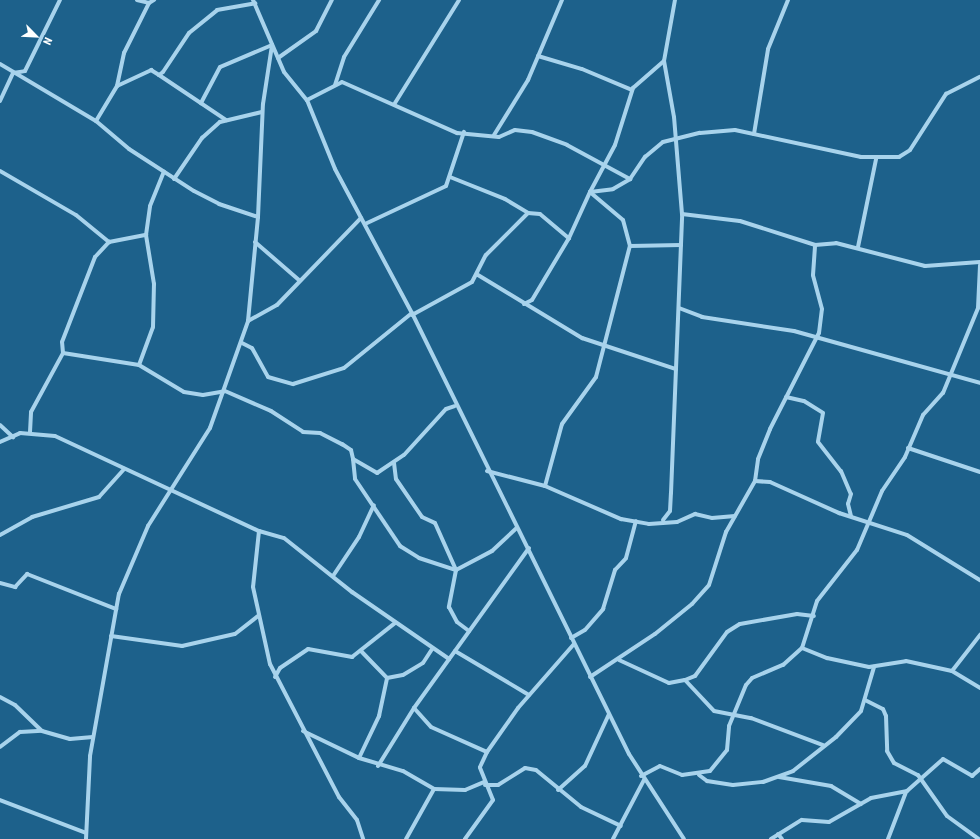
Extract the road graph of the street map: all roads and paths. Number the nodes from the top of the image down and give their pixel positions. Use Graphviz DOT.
graph roads {
  1 [pos="60,0"];
  2 [pos="137,0"];
  3 [pos="154,0"];
  4 [pos="332,0"];
  5 [pos="379,0"];
  6 [pos="459,0"];
  7 [pos="562,0"];
  8 [pos="676,0"];
  9 [pos="788,0"];
  10 [pos="254,2"];
  11 [pos="148,3"];
  12 [pos="272,45"];
  13 [pos="538,56"];
  14 [pos="278,58"];
  15 [pos="664,61"];
  16 [pos="0,64"];
  17 [pos="13,73"];
  18 [pos="159,74"];
  19 [pos="980,77"];
  20 [pos="335,85"];
  21 [pos="117,86"];
  22 [pos="632,90"];
  23 [pos="307,100"];
  24 [pos="0,101"];
  25 [pos="201,102"];
  26 [pos="395,103"];
  27 [pos="262,112"];
  28 [pos="226,120"];
  29 [pos="96,121"];
  30 [pos="464,132"];
  31 [pos="754,134"];
  32 [pos="494,136"];
  33 [pos="673,139"];
  34 [pos="876,159"];
  35 [pos="602,164"];
  36 [pos="0,171"];
  37 [pos="164,172"];
  38 [pos="450,177"];
  39 [pos="174,179"];
  40 [pos="630,179"];
  41 [pos="590,192"];
  42 [pos="528,213"];
  43 [pos="682,214"];
  44 [pos="258,217"];
  45 [pos="362,218"];
  46 [pos="365,224"];
  47 [pos="146,235"];
  48 [pos="568,238"];
  49 [pos="109,242"];
  50 [pos="256,242"];
  51 [pos="681,245"];
  52 [pos="815,245"];
  53 [pos="630,246"];
  54 [pos="858,247"];
  55 [pos="979,264"];
  56 [pos="478,275"];
  57 [pos="299,280"];
  58 [pos="524,304"];
  59 [pos="679,308"];
  60 [pos="412,314"];
  61 [pos="248,321"];
  62 [pos="816,339"];
  63 [pos="242,344"];
  64 [pos="606,346"];
  65 [pos="63,353"];
  66 [pos="140,365"];
  67 [pos="676,369"];
  68 [pos="947,375"];
  69 [pos="980,383"];
  70 [pos="225,391"];
  71 [pos="786,397"];
  72 [pos="455,406"];
  73 [pos="0,425"];
  74 [pos="30,432"];
  75 [pos="13,437"];
  76 [pos="0,442"];
  77 [pos="908,448"];
  78 [pos="353,459"];
  79 [pos="394,463"];
  80 [pos="124,469"];
  81 [pos="487,471"];
  82 [pos="980,472"];
  83 [pos="755,481"];
  84 [pos="545,486"];
  85 [pos="172,489"];
  86 [pos="374,505"];
  87 [pos="735,516"];
  88 [pos="851,516"];
  89 [pos="663,520"];
  90 [pos="636,522"];
  91 [pos="870,522"];
  92 [pos="518,528"];
  93 [pos="259,531"];
  94 [pos="0,535"];
  95 [pos="529,548"];
  96 [pos="456,570"];
  97 [pos="333,576"];
  98 [pos="980,580"];
  99 [pos="0,583"];
  100 [pos="116,609"];
  101 [pos="258,616"];
  102 [pos="814,616"];
  103 [pos="395,623"];
  104 [pos="470,631"];
  105 [pos="980,635"];
  106 [pos="111,636"];
  107 [pos="571,638"];
  108 [pos="574,644"];
  109 [pos="802,648"];
  110 [pos="432,649"];
  111 [pos="455,651"];
  112 [pos="361,652"];
  113 [pos="449,659"];
  114 [pos="619,660"];
  115 [pos="874,667"];
  116 [pos="952,671"];
  117 [pos="275,677"];
  118 [pos="590,677"];
  119 [pos="387,678"];
  120 [pos="685,680"];
  121 [pos="980,688"];
  122 [pos="529,695"];
  123 [pos="0,697"];
  124 [pos="865,700"];
  125 [pos="414,708"];
  126 [pos="609,714"];
  127 [pos="734,716"];
  128 [pos="42,731"];
  129 [pos="303,731"];
  130 [pos="93,737"];
  131 [pos="823,745"];
  132 [pos="0,747"];
  133 [pos="487,752"];
  134 [pos="359,758"];
  135 [pos="378,766"];
  136 [pos="980,769"];
  137 [pos="699,775"];
  138 [pos="778,777"];
  139 [pos="643,778"];
  140 [pos="921,780"];
  141 [pos="484,784"];
  142 [pos="434,789"];
  143 [pos="558,790"];
  144 [pos="906,792"];
  145 [pos="0,800"];
  146 [pos="861,804"];
  147 [pos="621,826"];
  148 [pos="86,833"];
  149 [pos="778,834"];
  150 [pos="86,839"];
  151 [pos="363,839"];
  152 [pos="406,839"];
  153 [pos="465,839"];
  154 [pos="613,839"];
  155 [pos="684,839"];
  156 [pos="772,839"];
  157 [pos="782,839"];
  158 [pos="888,839"];
  159 [pos="979,839"];
  1 -- 17 [label="street"];
  2 -- 11 [label="street"];
  3 -- 11 [label="street"];
  4 -- 14 [label="street"];
  5 -- 20 [label="street"];
  6 -- 26 [label="street"];
  7 -- 13 [label="street"];
  8 -- 15 [label="street"];
  9 -- 31 [label="street"];
  10 -- 12 [label="street"];
  10 -- 18 [label="street"];
  11 -- 21 [label="street"];
  12 -- 14 [label="street"];
  12 -- 25 [label="street"];
  12 -- 27 [label="street"];
  13 -- 22 [label="street"];
  13 -- 32 [label="street"];
  14 -- 23 [label="street"];
  15 -- 22 [label="street"];
  15 -- 33 [label="street"];
  16 -- 17 [label="street"];
  17 -- 24 [label="street"];
  17 -- 29 [label="street"];
  18 -- 21 [label="street"];
  18 -- 25 [label="street"];
  19 -- 34 [label="street"];
  20 -- 23 [label="street"];
  20 -- 26 [label="street"];
  21 -- 29 [label="street"];
  22 -- 35 [label="street"];
  23 -- 45 [label="street"];
  25 -- 28 [label="street"];
  26 -- 30 [label="street"];
  27 -- 28 [label="street"];
  27 -- 44 [label="street"];
  28 -- 39 [label="street"];
  29 -- 37 [label="street"];
  30 -- 32 [label="street"];
  30 -- 38 [label="street"];
  31 -- 33 [label="street"];
  31 -- 34 [label="street"];
  32 -- 35 [label="street"];
  33 -- 40 [label="street"];
  33 -- 43 [label="street"];
  34 -- 54 [label="street"];
  35 -- 40 [label="street"];
  35 -- 41 [label="street"];
  36 -- 49 [label="street"];
  37 -- 39 [label="street"];
  37 -- 47 [label="street"];
  38 -- 42 [label="street"];
  38 -- 46 [label="street"];
  39 -- 44 [label="street"];
  40 -- 41 [label="street"];
  41 -- 48 [label="street"];
  41 -- 53 [label="street"];
  42 -- 48 [label="street"];
  42 -- 56 [label="street"];
  43 -- 51 [label="street"];
  43 -- 52 [label="street"];
  44 -- 50 [label="street"];
  45 -- 46 [label="street"];
  45 -- 57 [label="street"];
  46 -- 60 [label="street"];
  47 -- 49 [label="street"];
  47 -- 66 [label="street"];
  48 -- 58 [label="street"];
  49 -- 65 [label="street"];
  50 -- 57 [label="street"];
  50 -- 61 [label="street"];
  51 -- 53 [label="street"];
  51 -- 59 [label="street"];
  52 -- 54 [label="street"];
  52 -- 62 [label="street"];
  53 -- 64 [label="street"];
  54 -- 55 [label="street"];
  55 -- 68 [label="street"];
  56 -- 58 [label="street"];
  56 -- 60 [label="street"];
  57 -- 61 [label="street"];
  58 -- 64 [label="street"];
  59 -- 62 [label="street"];
  59 -- 67 [label="street"];
  60 -- 63 [label="street"];
  60 -- 72 [label="street"];
  61 -- 63 [label="street"];
  62 -- 68 [label="street"];
  62 -- 71 [label="street"];
  63 -- 70 [label="street"];
  64 -- 67 [label="street"];
  64 -- 84 [label="street"];
  65 -- 66 [label="street"];
  65 -- 74 [label="street"];
  66 -- 70 [label="street"];
  67 -- 89 [label="street"];
  68 -- 69 [label="street"];
  68 -- 77 [label="street"];
  70 -- 78 [label="street"];
  70 -- 85 [label="street"];
  71 -- 83 [label="street"];
  71 -- 88 [label="street"];
  72 -- 79 [label="street"];
  72 -- 81 [label="street"];
  73 -- 75 [label="street"];
  74 -- 75 [label="street"];
  74 -- 80 [label="street"];
  75 -- 76 [label="street"];
  77 -- 82 [label="street"];
  77 -- 91 [label="street"];
  78 -- 79 [label="street"];
  78 -- 86 [label="street"];
  79 -- 96 [label="street"];
  80 -- 85 [label="street"];
  80 -- 94 [label="street"];
  81 -- 84 [label="street"];
  81 -- 92 [label="street"];
  83 -- 87 [label="street"];
  83 -- 88 [label="street"];
  84 -- 90 [label="street"];
  85 -- 93 [label="street"];
  85 -- 100 [label="street"];
  86 -- 96 [label="street"];
  86 -- 97 [label="street"];
  87 -- 89 [label="street"];
  87 -- 114 [label="street"];
  88 -- 91 [label="street"];
  89 -- 90 [label="street"];
  90 -- 107 [label="street"];
  91 -- 98 [label="street"];
  91 -- 102 [label="street"];
  92 -- 95 [label="street"];
  92 -- 96 [label="street"];
  93 -- 97 [label="street"];
  93 -- 101 [label="street"];
  95 -- 104 [label="street"];
  95 -- 107 [label="street"];
  96 -- 104 [label="street"];
  97 -- 103 [label="street"];
  99 -- 100 [label="street"];
  100 -- 106 [label="street"];
  101 -- 106 [label="street"];
  101 -- 117 [label="street"];
  102 -- 109 [label="street"];
  102 -- 120 [label="street"];
  103 -- 110 [label="street"];
  103 -- 112 [label="street"];
  104 -- 111 [label="street"];
  105 -- 116 [label="street"];
  106 -- 130 [label="street"];
  107 -- 108 [label="street"];
  108 -- 118 [label="street"];
  108 -- 122 [label="street"];
  109 -- 115 [label="street"];
  109 -- 127 [label="street"];
  110 -- 113 [label="street"];
  110 -- 119 [label="street"];
  111 -- 113 [label="street"];
  111 -- 122 [label="street"];
  112 -- 117 [label="street"];
  112 -- 119 [label="street"];
  113 -- 125 [label="street"];
  114 -- 118 [label="street"];
  114 -- 120 [label="street"];
  115 -- 116 [label="street"];
  115 -- 124 [label="street"];
  116 -- 121 [label="street"];
  117 -- 129 [label="street"];
  118 -- 126 [label="street"];
  119 -- 134 [label="street"];
  120 -- 127 [label="street"];
  122 -- 133 [label="street"];
  123 -- 128 [label="street"];
  124 -- 131 [label="street"];
  124 -- 140 [label="street"];
  125 -- 133 [label="street"];
  125 -- 135 [label="street"];
  126 -- 139 [label="street"];
  126 -- 143 [label="street"];
  127 -- 131 [label="street"];
  127 -- 137 [label="street"];
  128 -- 130 [label="street"];
  128 -- 132 [label="street"];
  129 -- 134 [label="street"];
  129 -- 151 [label="street"];
  130 -- 148 [label="street"];
  131 -- 138 [label="street"];
  133 -- 141 [label="street"];
  134 -- 135 [label="street"];
  135 -- 142 [label="street"];
  136 -- 140 [label="street"];
  137 -- 138 [label="street"];
  137 -- 139 [label="street"];
  138 -- 146 [label="street"];
  139 -- 147 [label="street"];
  139 -- 155 [label="street"];
  140 -- 144 [label="street"];
  140 -- 159 [label="street"];
  141 -- 142 [label="street"];
  141 -- 143 [label="street"];
  141 -- 153 [label="street"];
  142 -- 152 [label="street"];
  143 -- 147 [label="street"];
  144 -- 146 [label="street"];
  144 -- 158 [label="street"];
  145 -- 148 [label="street"];
  146 -- 149 [label="street"];
  147 -- 154 [label="street"];
  148 -- 150 [label="street"];
  149 -- 156 [label="street"];
  149 -- 157 [label="street"];
}
